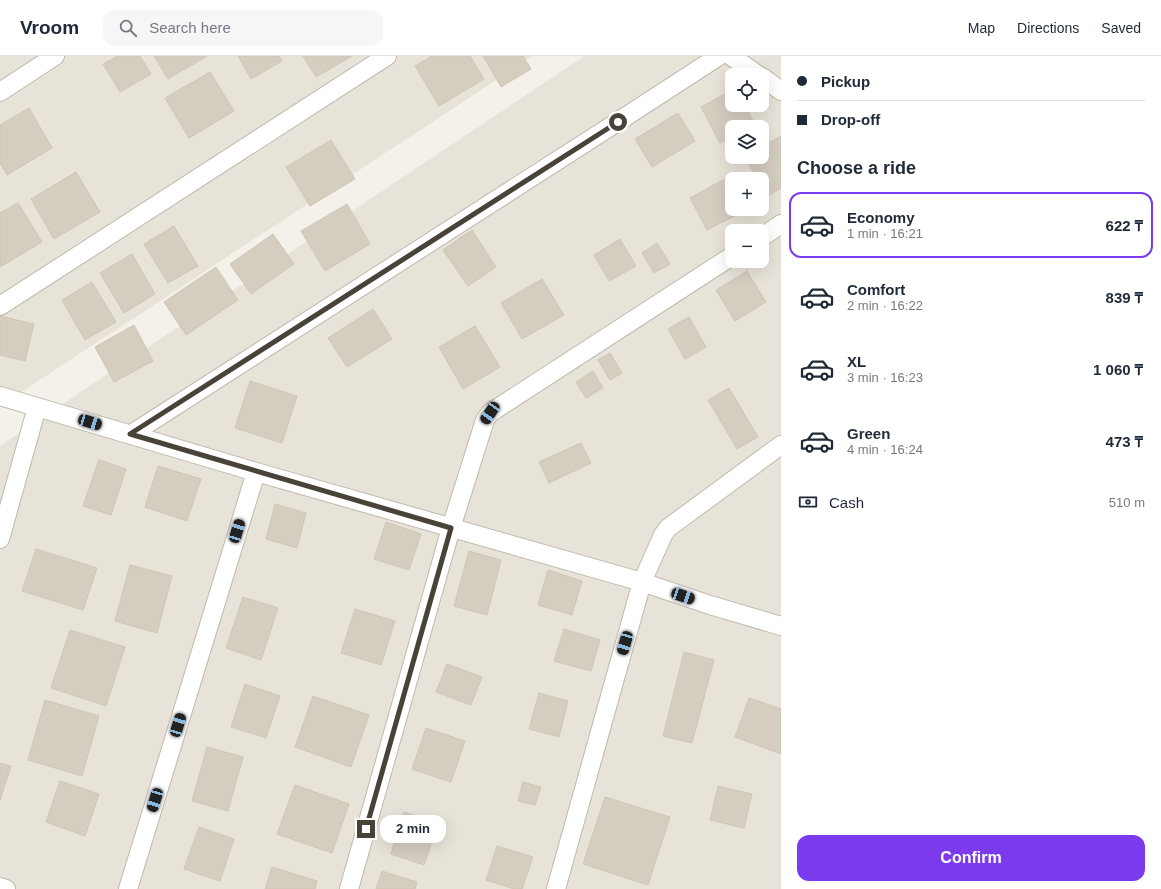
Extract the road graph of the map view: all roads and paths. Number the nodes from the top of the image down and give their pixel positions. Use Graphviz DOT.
graph roads {
  1 [pos="55,56"];
  2 [pos="387,56"];
  3 [pos="718,56"];
  4 [pos="731,56"];
  5 [pos="748,68"];
  6 [pos="769,83"];
  7 [pos="781,91"];
  8 [pos="0,92"];
  9 [pos="781,224"];
  10 [pos="769,232"];
  11 [pos="725,261"];
  12 [pos="0,306"];
  13 [pos="0,396"];
  14 [pos="37,406"];
  15 [pos="130,434"];
  16 [pos="781,445"];
  17 [pos="256,472"];
  18 [pos="451,528"];
  19 [pos="0,539"];
  20 [pos="642,582"];
  21 [pos="781,626"];
  22 [pos="0,887"];
  23 [pos="6,889"];
  24 [pos="128,889"];
  25 [pos="349,889"];
  26 [pos="556,889"];
  1 -- 8 [label="street"];
  2 -- 12 [label="street"];
  3 -- 15 [label="street"];
  4 -- 5 [label="street"];
  6 -- 7 [label="street"];
  9 -- 10 [label="street"];
  11 -- 18 [label="street"];
  13 -- 14 [label="street"];
  14 -- 15 [label="street"];
  14 -- 19 [label="street"];
  15 -- 17 [label="street"];
  16 -- 20 [label="street"];
  17 -- 18 [label="street"];
  17 -- 24 [label="street"];
  18 -- 20 [label="street"];
  18 -- 25 [label="street"];
  20 -- 21 [label="street"];
  20 -- 26 [label="street"];
  22 -- 23 [label="street"];
}
